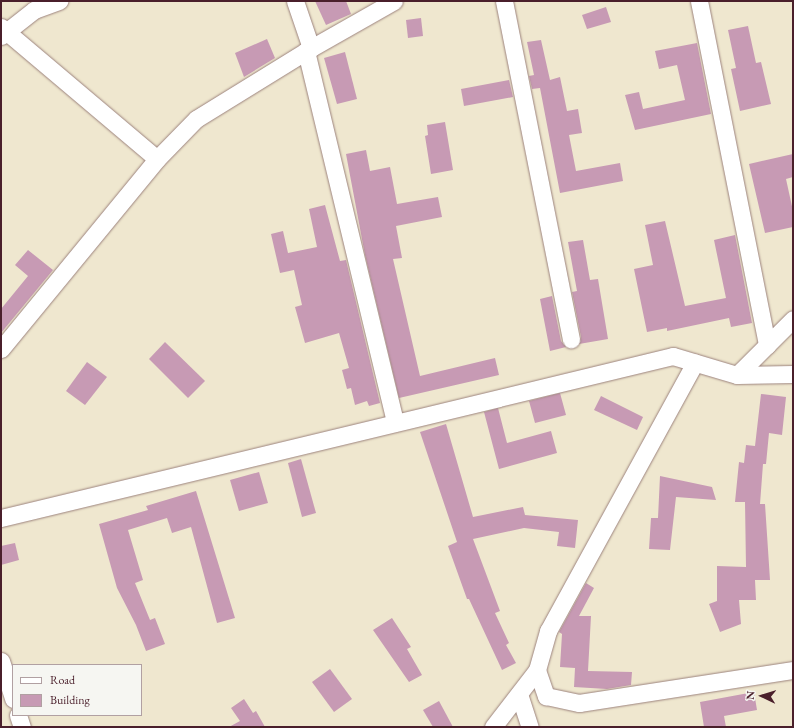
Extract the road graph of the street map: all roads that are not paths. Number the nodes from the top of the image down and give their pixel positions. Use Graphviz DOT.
graph roads {
  1 [pos="59,1"];
  2 [pos="295,1"];
  3 [pos="394,1"];
  4 [pos="504,1"];
  5 [pos="698,1"];
  6 [pos="2,31"];
  7 [pos="309,49"];
  8 [pos="156,159"];
  9 [pos="793,319"];
  10 [pos="571,339"];
  11 [pos="767,345"];
  12 [pos="1,349"];
  13 [pos="695,362"];
  14 [pos="793,374"];
  15 [pos="737,375"];
  16 [pos="395,422"];
  17 [pos="1,518"];
  18 [pos="1,661"];
  19 [pos="537,670"];
  20 [pos="793,670"];
  21 [pos="518,694"];
  22 [pos="12,696"];
  23 [pos="18,716"];
  24 [pos="22,727"];
  25 [pos="493,727"];
  26 [pos="530,727"];
  1 -- 6 [label="street"];
  2 -- 7 [label="street"];
  3 -- 7 [label="street"];
  4 -- 10 [label="street"];
  5 -- 11 [label="street"];
  6 -- 8 [label="street"];
  7 -- 8 [label="street"];
  7 -- 16 [label="street"];
  8 -- 12 [label="street"];
  9 -- 11 [label="street"];
  11 -- 15 [label="street"];
  13 -- 15 [label="street"];
  13 -- 16 [label="street"];
  13 -- 19 [label="street"];
  14 -- 15 [label="street"];
  16 -- 17 [label="street"];
  18 -- 22 [label="street"];
  19 -- 20 [label="street"];
  19 -- 21 [label="street"];
  21 -- 25 [label="street"];
  21 -- 26 [label="street"];
  23 -- 24 [label="street"];
}
